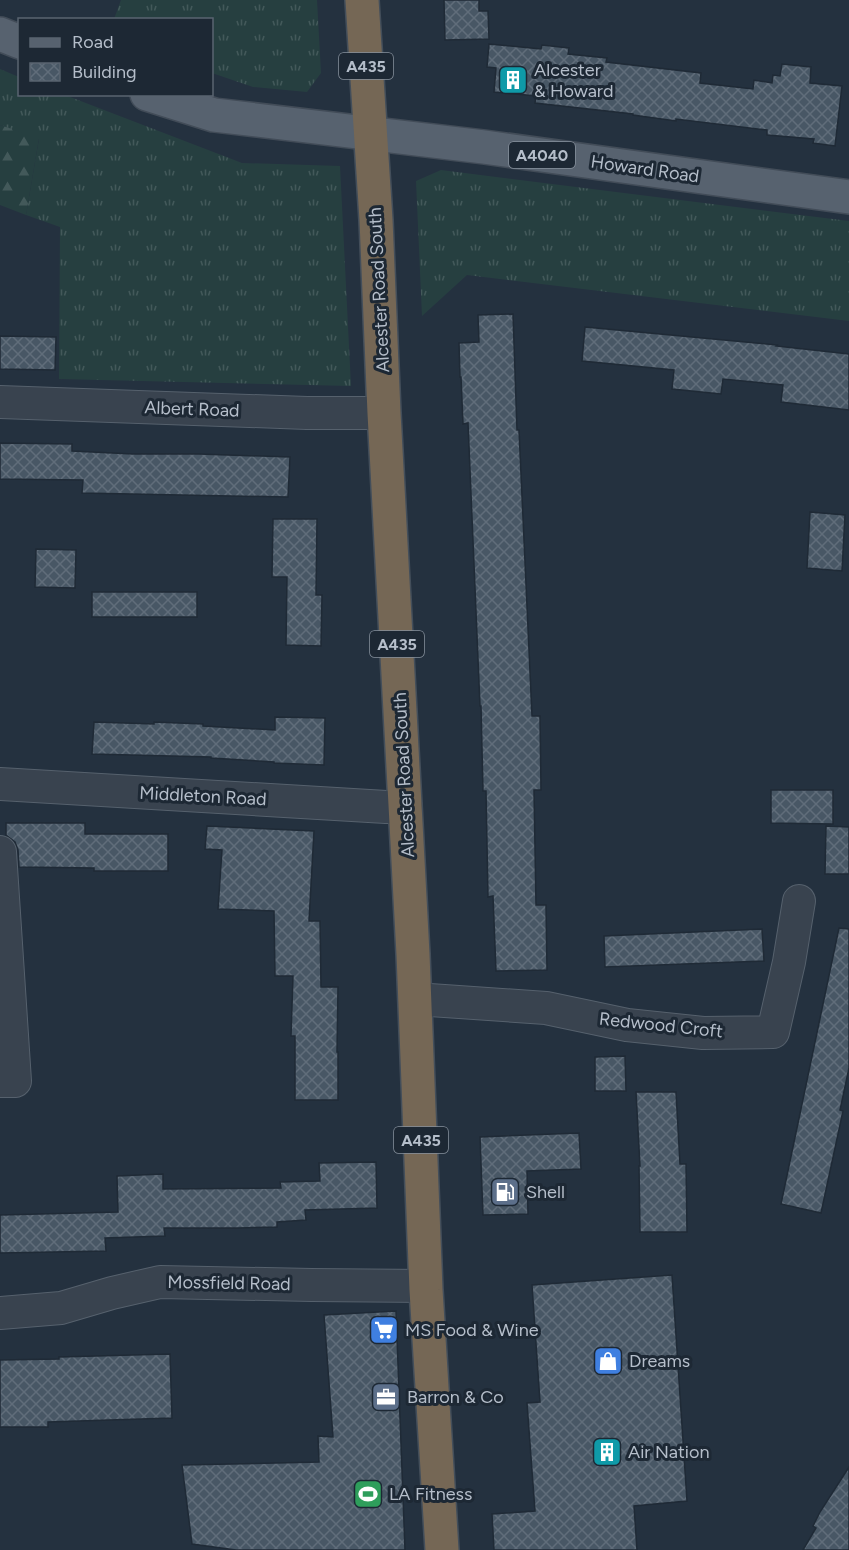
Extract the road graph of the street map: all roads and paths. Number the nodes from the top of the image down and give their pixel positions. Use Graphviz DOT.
graph roads {
  1 [pos="362,0"];
  2 [pos="0,34"];
  3 [pos="18,41"];
  4 [pos="153,96"];
  5 [pos="370,133"];
  6 [pos="849,197"];
  7 [pos="0,402"];
  8 [pos="384,413"];
  9 [pos="0,784"];
  10 [pos="406,807"];
  11 [pos="0,852"];
  12 [pos="799,901"];
  13 [pos="416,999"];
  14 [pos="0,1081"];
  15 [pos="426,1286"];
  16 [pos="0,1313"];
  17 [pos="442,1550"];
  1 -- 5 [label="highway, Alcester Road South / A435"];
  2 -- 3 [label="main road"];
  4 -- 5 [label="main road, A4040"];
  5 -- 6 [label="main road, Howard Road / A4040"];
  5 -- 8 [label="highway, Alcester Road South / A435"];
  7 -- 8 [label="street, Albert Road"];
  8 -- 10 [label="highway, Alcester Road South / A435"];
  9 -- 10 [label="street, Middleton Road"];
  10 -- 13 [label="highway, Alcester Road South / A435"];
  11 -- 14 [label="street"];
  12 -- 13 [label="street, Redwood Croft"];
  13 -- 15 [label="highway, Alcester Road South / A435"];
  15 -- 16 [label="street, Mossfield Road"];
  15 -- 17 [label="highway, Alcester Road South / A435"];
}
